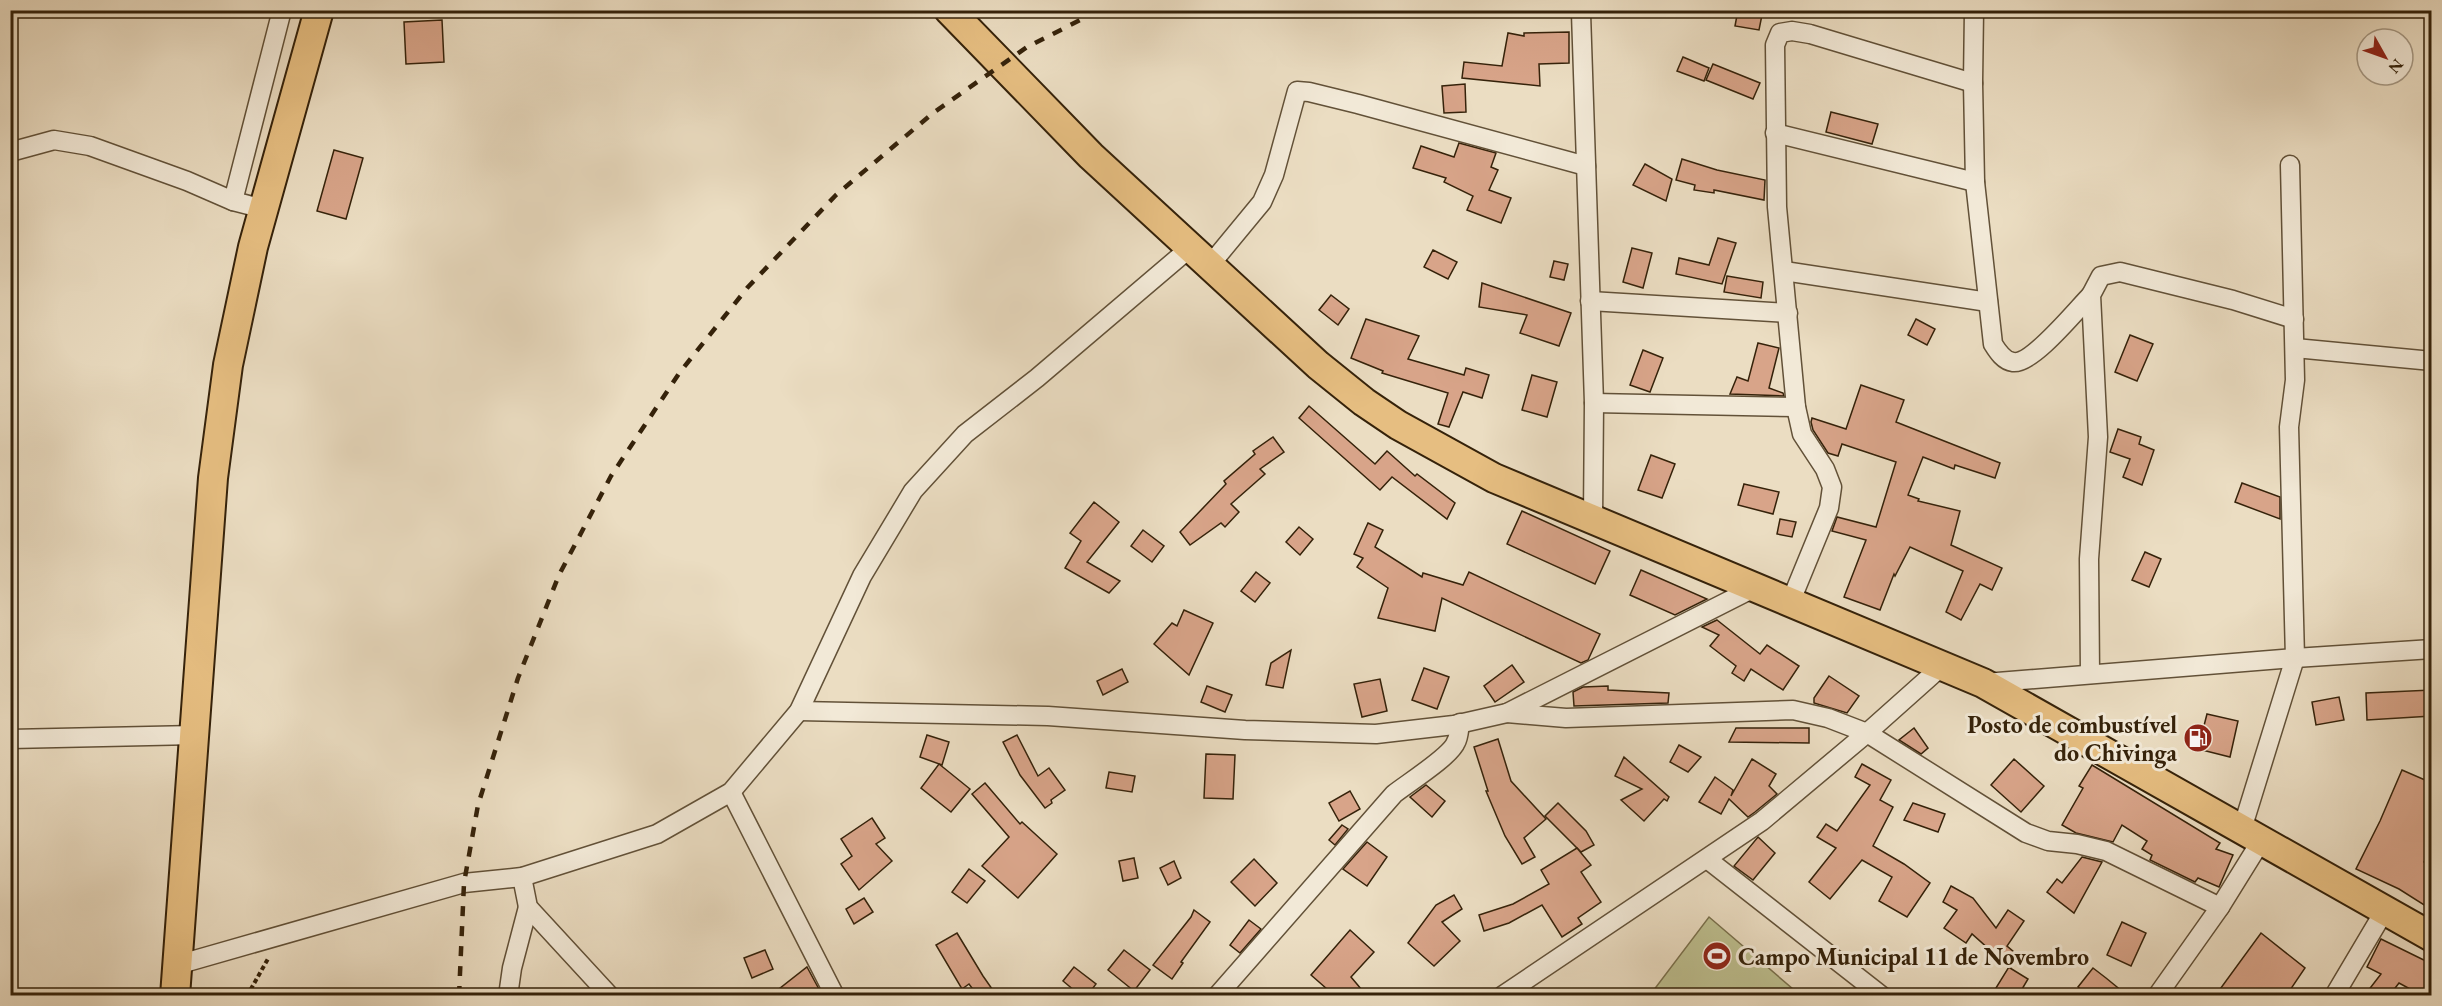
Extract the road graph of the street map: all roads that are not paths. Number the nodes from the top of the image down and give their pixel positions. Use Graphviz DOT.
graph roads {
  1 [pos="282,10"];
  2 [pos="319,10"];
  3 [pos="949,10"];
  4 [pos="1974,10"];
  5 [pos="1581,14"];
  6 [pos="1972,83"];
  7 [pos="1775,133"];
  8 [pos="10,152"];
  9 [pos="2290,165"];
  10 [pos="1586,166"];
  11 [pos="1975,182"];
  12 [pos="233,201"];
  13 [pos="264,209"];
  14 [pos="1201,256"];
  15 [pos="1784,272"];
  16 [pos="2091,295"];
  17 [pos="1590,301"];
  18 [pos="1988,302"];
  19 [pos="1788,313"];
  20 [pos="2294,319"];
  21 [pos="2295,348"];
  22 [pos="2432,361"];
  23 [pos="1594,403"];
  24 [pos="1796,407"];
  25 [pos="1593,519"];
  26 [pos="1754,588"];
  27 [pos="1790,603"];
  28 [pos="2432,649"];
  29 [pos="2295,658"];
  30 [pos="1941,667"];
  31 [pos="2090,675"];
  32 [pos="1983,683"];
  33 [pos="800,711"];
  34 [pos="1507,713"];
  35 [pos="1460,723"];
  36 [pos="1868,733"];
  37 [pos="195,735"];
  38 [pos="10,739"];
  39 [pos="731,792"];
  40 [pos="2252,835"];
  41 [pos="1707,859"];
  42 [pos="522,877"];
  43 [pos="528,907"];
  44 [pos="2220,907"];
  45 [pos="2385,910"];
  46 [pos="2432,937"];
  47 [pos="177,965"];
  48 [pos="175,996"];
  49 [pos="508,996"];
  50 [pos="610,996"];
  51 [pos="835,996"];
  52 [pos="1217,996"];
  53 [pos="1502,996"];
  54 [pos="1882,996"];
  55 [pos="2157,996"];
  56 [pos="2334,996"];
  1 -- 12 [label="street"];
  2 -- 13 [label="main road"];
  3 -- 14 [label="main road"];
  4 -- 6 [label="street"];
  5 -- 10 [label="street"];
  6 -- 7 [label="street"];
  6 -- 11 [label="street"];
  7 -- 11 [label="street"];
  7 -- 15 [label="street"];
  8 -- 12 [label="street"];
  9 -- 20 [label="street"];
  10 -- 14 [label="street"];
  10 -- 17 [label="street"];
  11 -- 18 [label="street"];
  12 -- 13 [label="street"];
  13 -- 37 [label="main road"];
  14 -- 25 [label="main road"];
  14 -- 33 [label="street"];
  15 -- 18 [label="street"];
  15 -- 19 [label="street"];
  16 -- 18 [label="street"];
  16 -- 20 [label="street"];
  16 -- 31 [label="street"];
  17 -- 19 [label="street"];
  17 -- 23 [label="street"];
  19 -- 24 [label="street"];
  20 -- 21 [label="street"];
  21 -- 22 [label="street"];
  21 -- 29 [label="street"];
  23 -- 24 [label="street"];
  23 -- 25 [label="street"];
  24 -- 27 [label="street"];
  25 -- 26 [label="main road"];
  26 -- 27 [label="main road"];
  26 -- 34 [label="street"];
  27 -- 30 [label="main road"];
  28 -- 29 [label="street"];
  29 -- 31 [label="street"];
  29 -- 40 [label="street"];
  30 -- 32 [label="main road"];
  30 -- 36 [label="street"];
  31 -- 32 [label="street"];
  32 -- 40 [label="main road"];
  33 -- 35 [label="street"];
  33 -- 39 [label="street"];
  34 -- 35 [label="street"];
  34 -- 36 [label="street"];
  35 -- 52 [label="street"];
  36 -- 41 [label="street"];
  36 -- 44 [label="street"];
  37 -- 38 [label="street"];
  37 -- 47 [label="main road"];
  39 -- 42 [label="street"];
  39 -- 51 [label="street"];
  40 -- 44 [label="street"];
  40 -- 45 [label="main road"];
  41 -- 53 [label="street"];
  41 -- 54 [label="street"];
  42 -- 43 [label="street"];
  42 -- 47 [label="street"];
  43 -- 49 [label="street"];
  43 -- 50 [label="street"];
  44 -- 55 [label="street"];
  45 -- 46 [label="main road"];
  45 -- 56 [label="street"];
  47 -- 48 [label="main road"];
}
